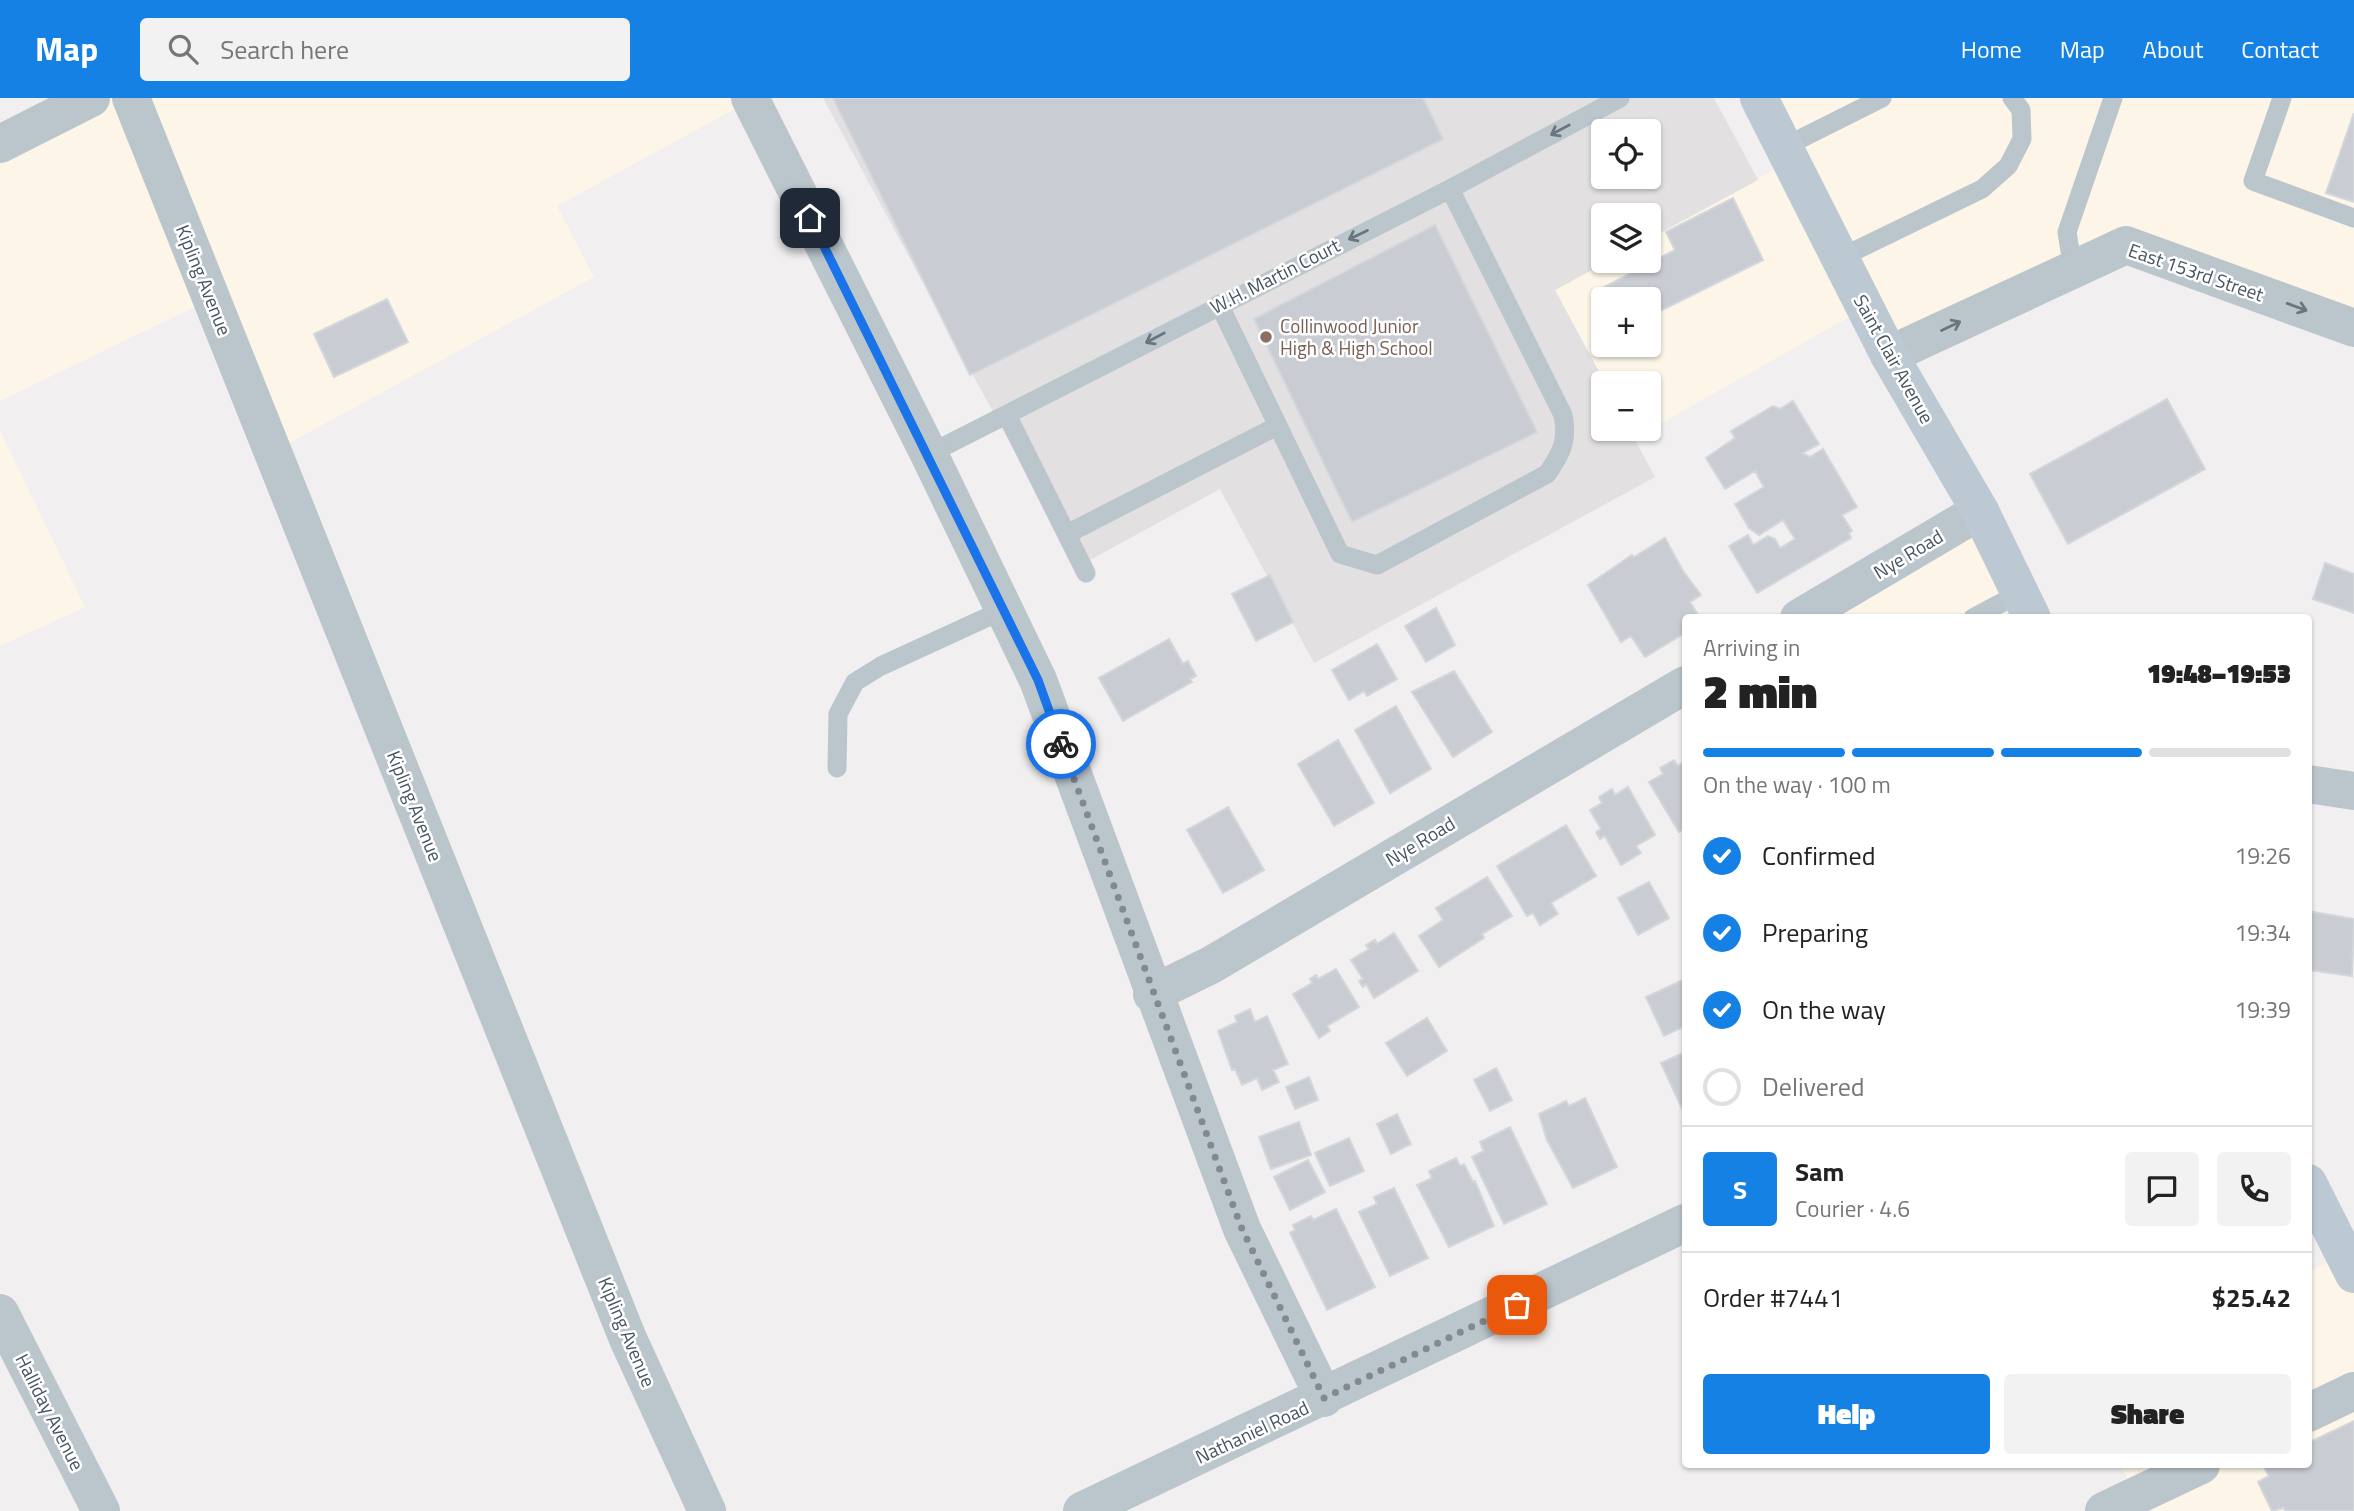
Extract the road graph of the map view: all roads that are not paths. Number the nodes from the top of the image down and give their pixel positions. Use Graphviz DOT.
graph roads {
  1 [pos="91,98"];
  2 [pos="131,98"];
  3 [pos="750,98"];
  4 [pos="1620,98"];
  5 [pos="1759,98"];
  6 [pos="1882,98"];
  7 [pos="2012,98"];
  8 [pos="2113,98"];
  9 [pos="2282,98"];
  10 [pos="0,144"];
  11 [pos="1784,147"];
  12 [pos="1450,189"];
  13 [pos="2354,218"];
  14 [pos="1840,258"];
  15 [pos="2073,270"];
  16 [pos="1219,304"];
  17 [pos="2354,328"];
  18 [pos="1889,355"];
  19 [pos="1007,415"];
  20 [pos="1277,426"];
  21 [pos="929,454"];
  22 [pos="1980,511"];
  23 [pos="1067,534"];
  24 [pos="1086,573"];
  25 [pos="2026,606"];
  26 [pos="1003,610"];
  27 [pos="1806,614"];
  28 [pos="1991,614"];
  29 [pos="1682,687"];
  30 [pos="837,768"];
  31 [pos="2312,785"];
  32 [pos="2354,790"];
  33 [pos="1152,994"];
  34 [pos="2312,1191"];
  35 [pos="1682,1224"];
  36 [pos="2354,1274"];
  37 [pos="0,1313"];
  38 [pos="2354,1391"];
  39 [pos="1324,1398"];
  40 [pos="2312,1411"];
  41 [pos="2195,1468"];
  42 [pos="101,1511"];
  43 [pos="707,1511"];
  44 [pos="1082,1511"];
  45 [pos="2104,1511"];
  1 -- 10 [label="street"];
  2 -- 43 [label="street, Kipling Avenue"];
  3 -- 21 [label="street"];
  4 -- 12 [label="lane, W.H. Martin Court, one-way"];
  5 -- 11 [label="street, Saint Clair Avenue"];
  6 -- 11 [label="lane"];
  7 -- 14 [label="lane"];
  8 -- 15 [label="lane"];
  9 -- 13 [label="lane"];
  11 -- 14 [label="street, Saint Clair Avenue"];
  12 -- 16 [label="lane, W.H. Martin Court, one-way"];
  12 -- 20 [label="lane"];
  14 -- 18 [label="street, Saint Clair Avenue"];
  15 -- 17 [label="street, East 153rd Street, one-way"];
  18 -- 15 [label="street, East 153rd Street, one-way"];
  16 -- 19 [label="lane, W.H. Martin Court, one-way"];
  16 -- 20 [label="lane"];
  18 -- 22 [label="street, Saint Clair Avenue"];
  19 -- 21 [label="lane, W.H. Martin Court"];
  19 -- 23 [label="lane"];
  20 -- 23 [label="lane"];
  21 -- 26 [label="street"];
  22 -- 25 [label="street, Saint Clair Avenue"];
  22 -- 27 [label="street, Nye Road"];
  23 -- 24 [label="lane"];
  25 -- 28 [label="lane"];
  26 -- 30 [label="lane"];
  26 -- 33 [label="street"];
  29 -- 33 [label="street, Nye Road"];
  31 -- 32 [label="street"];
  33 -- 39 [label="street"];
  34 -- 36 [label="street"];
  35 -- 39 [label="street, Nathaniel Road"];
  37 -- 42 [label="street, Halliday Avenue"];
  38 -- 40 [label="street"];
  39 -- 44 [label="street, Nathaniel Road"];
  41 -- 45 [label="street"];
}
